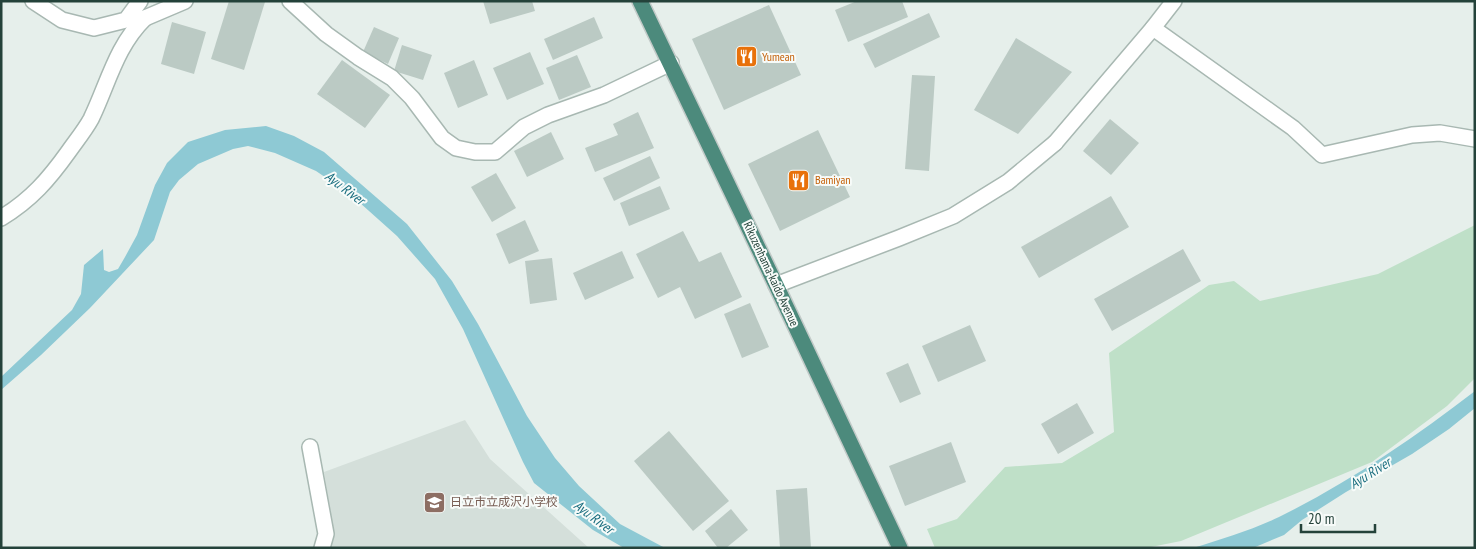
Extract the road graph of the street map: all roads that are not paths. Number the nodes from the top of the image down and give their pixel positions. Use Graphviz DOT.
graph roads {
  1 [pos="33,1"];
  2 [pos="140,1"];
  3 [pos="185,1"];
  4 [pos="290,1"];
  5 [pos="640,1"];
  6 [pos="1174,1"];
  7 [pos="145,18"];
  8 [pos="126,20"];
  9 [pos="1153,28"];
  10 [pos="671,63"];
  11 [pos="1475,139"];
  12 [pos="1,218"];
  13 [pos="776,285"];
  14 [pos="310,447"];
  15 [pos="322,548"];
  16 [pos="900,548"];
  1 -- 8 [label="street"];
  2 -- 8 [label="street"];
  3 -- 7 [label="street"];
  4 -- 10 [label="street"];
  5 -- 10 [label="highway, Rikuzenhama-kaido Avenue"];
  6 -- 9 [label="street"];
  7 -- 8 [label="street"];
  7 -- 12 [label="street"];
  9 -- 11 [label="street"];
  9 -- 13 [label="street"];
  10 -- 13 [label="highway, Rikuzenhama-kaido Avenue"];
  13 -- 16 [label="highway, Rikuzenhama-kaido Avenue"];
  14 -- 15 [label="street"];
}
